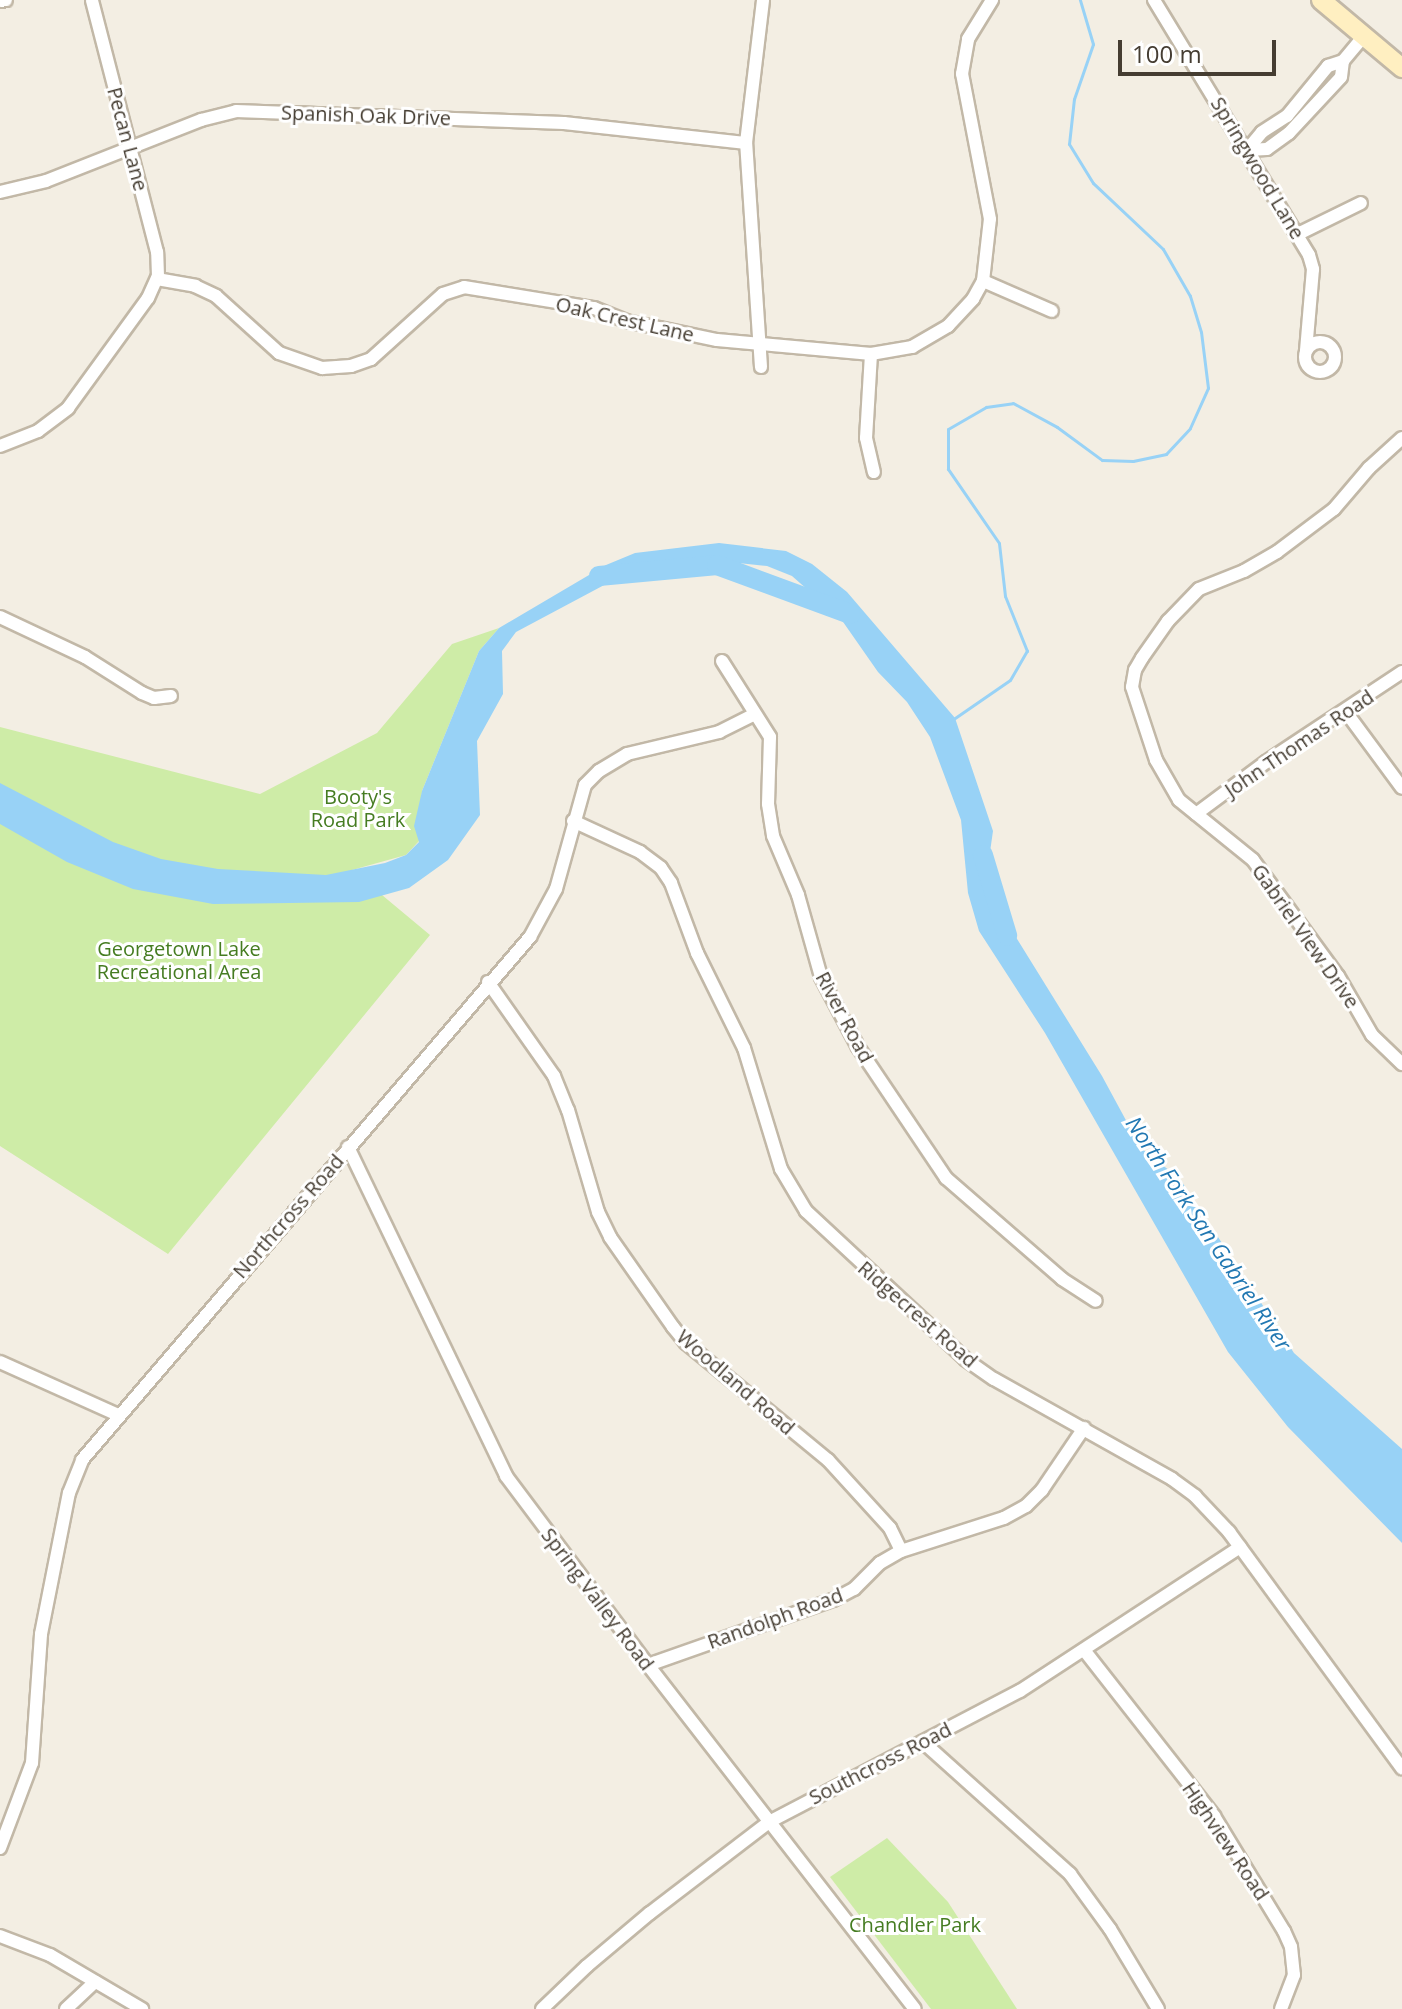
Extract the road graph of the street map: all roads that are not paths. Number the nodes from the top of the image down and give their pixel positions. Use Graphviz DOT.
graph roads {
  1 [pos="6,0"];
  2 [pos="92,0"];
  3 [pos="763,0"];
  4 [pos="992,0"];
  5 [pos="1154,0"];
  6 [pos="1321,0"];
  7 [pos="0,1"];
  8 [pos="1364,36"];
  9 [pos="1402,68"];
  10 [pos="746,143"];
  11 [pos="130,149"];
  12 [pos="1247,150"];
  13 [pos="0,192"];
  14 [pos="1361,203"];
  15 [pos="1298,234"];
  16 [pos="157,279"];
  17 [pos="983,281"];
  18 [pos="1052,311"];
  19 [pos="763,346"];
  20 [pos="1306,351"];
  21 [pos="871,354"];
  22 [pos="761,367"];
  23 [pos="1402,438"];
  24 [pos="0,446"];
  25 [pos="874,472"];
  26 [pos="0,617"];
  27 [pos="722,661"];
  28 [pos="1402,672"];
  29 [pos="171,696"];
  30 [pos="1346,712"];
  31 [pos="755,714"];
  32 [pos="1402,788"];
  33 [pos="1196,814"];
  34 [pos="573,821"];
  35 [pos="488,982"];
  36 [pos="1402,1064"];
  37 [pos="348,1147"];
  38 [pos="1096,1301"];
  39 [pos="0,1362"];
  40 [pos="118,1415"];
  41 [pos="1084,1428"];
  42 [pos="1240,1547"];
  43 [pos="901,1551"];
  44 [pos="1084,1650"];
  45 [pos="648,1665"];
  46 [pos="923,1742"];
  47 [pos="1402,1768"];
  48 [pos="769,1822"];
  49 [pos="0,1848"];
  50 [pos="0,1936"];
  51 [pos="95,1982"];
  52 [pos="66,2009"];
  53 [pos="142,2009"];
  54 [pos="542,2009"];
  55 [pos="915,2009"];
  56 [pos="1158,2009"];
  57 [pos="1281,2009"];
  1 -- 7 [label="street"];
  2 -- 11 [label="street, Pecan Lane"];
  3 -- 10 [label="street"];
  4 -- 17 [label="street"];
  5 -- 12 [label="street, Springwood Lane"];
  6 -- 8 [label="street"];
  8 -- 9 [label="street"];
  8 -- 12 [label="street"];
  10 -- 11 [label="street, Spanish Oak Drive"];
  10 -- 19 [label="street"];
  11 -- 13 [label="street, Spanish Oak Drive"];
  11 -- 16 [label="street, Pecan Lane"];
  12 -- 15 [label="street, Springwood Lane"];
  14 -- 15 [label="street"];
  15 -- 20 [label="street, Springwood Lane"];
  16 -- 19 [label="street, Oak Crest Lane"];
  16 -- 24 [label="street"];
  17 -- 18 [label="street"];
  17 -- 21 [label="street"];
  19 -- 21 [label="street"];
  19 -- 22 [label="street"];
  21 -- 25 [label="street"];
  23 -- 33 [label="street, Gabriel View Drive"];
  26 -- 29 [label="street"];
  27 -- 31 [label="street, River Road"];
  28 -- 30 [label="street, John Thomas Road"];
  30 -- 32 [label="street"];
  30 -- 33 [label="street, John Thomas Road"];
  31 -- 34 [label="street, Northcross Road"];
  31 -- 38 [label="street, River Road"];
  33 -- 36 [label="street, Gabriel View Drive"];
  34 -- 35 [label="street, Northcross Road"];
  34 -- 41 [label="street, Ridgecrest Road"];
  35 -- 37 [label="street, Northcross Road"];
  35 -- 43 [label="street, Woodland Road"];
  37 -- 40 [label="street, Northcross Road"];
  37 -- 45 [label="street, Spring Valley Road"];
  39 -- 40 [label="street"];
  40 -- 49 [label="street, Northcross Road"];
  41 -- 42 [label="street, Ridgecrest Road"];
  41 -- 43 [label="street, Randolph Road"];
  42 -- 44 [label="street, Southcross Road"];
  42 -- 47 [label="street, Ridgecrest Road"];
  43 -- 45 [label="street, Randolph Road"];
  44 -- 46 [label="street, Southcross Road"];
  44 -- 57 [label="street, Highview Road"];
  45 -- 48 [label="street, Spring Valley Road"];
  46 -- 48 [label="street, Southcross Road"];
  46 -- 56 [label="street"];
  48 -- 54 [label="street, Southcross Road"];
  48 -- 55 [label="street, Spring Valley Road"];
  50 -- 51 [label="street"];
  51 -- 52 [label="street"];
  51 -- 53 [label="street"];
}
